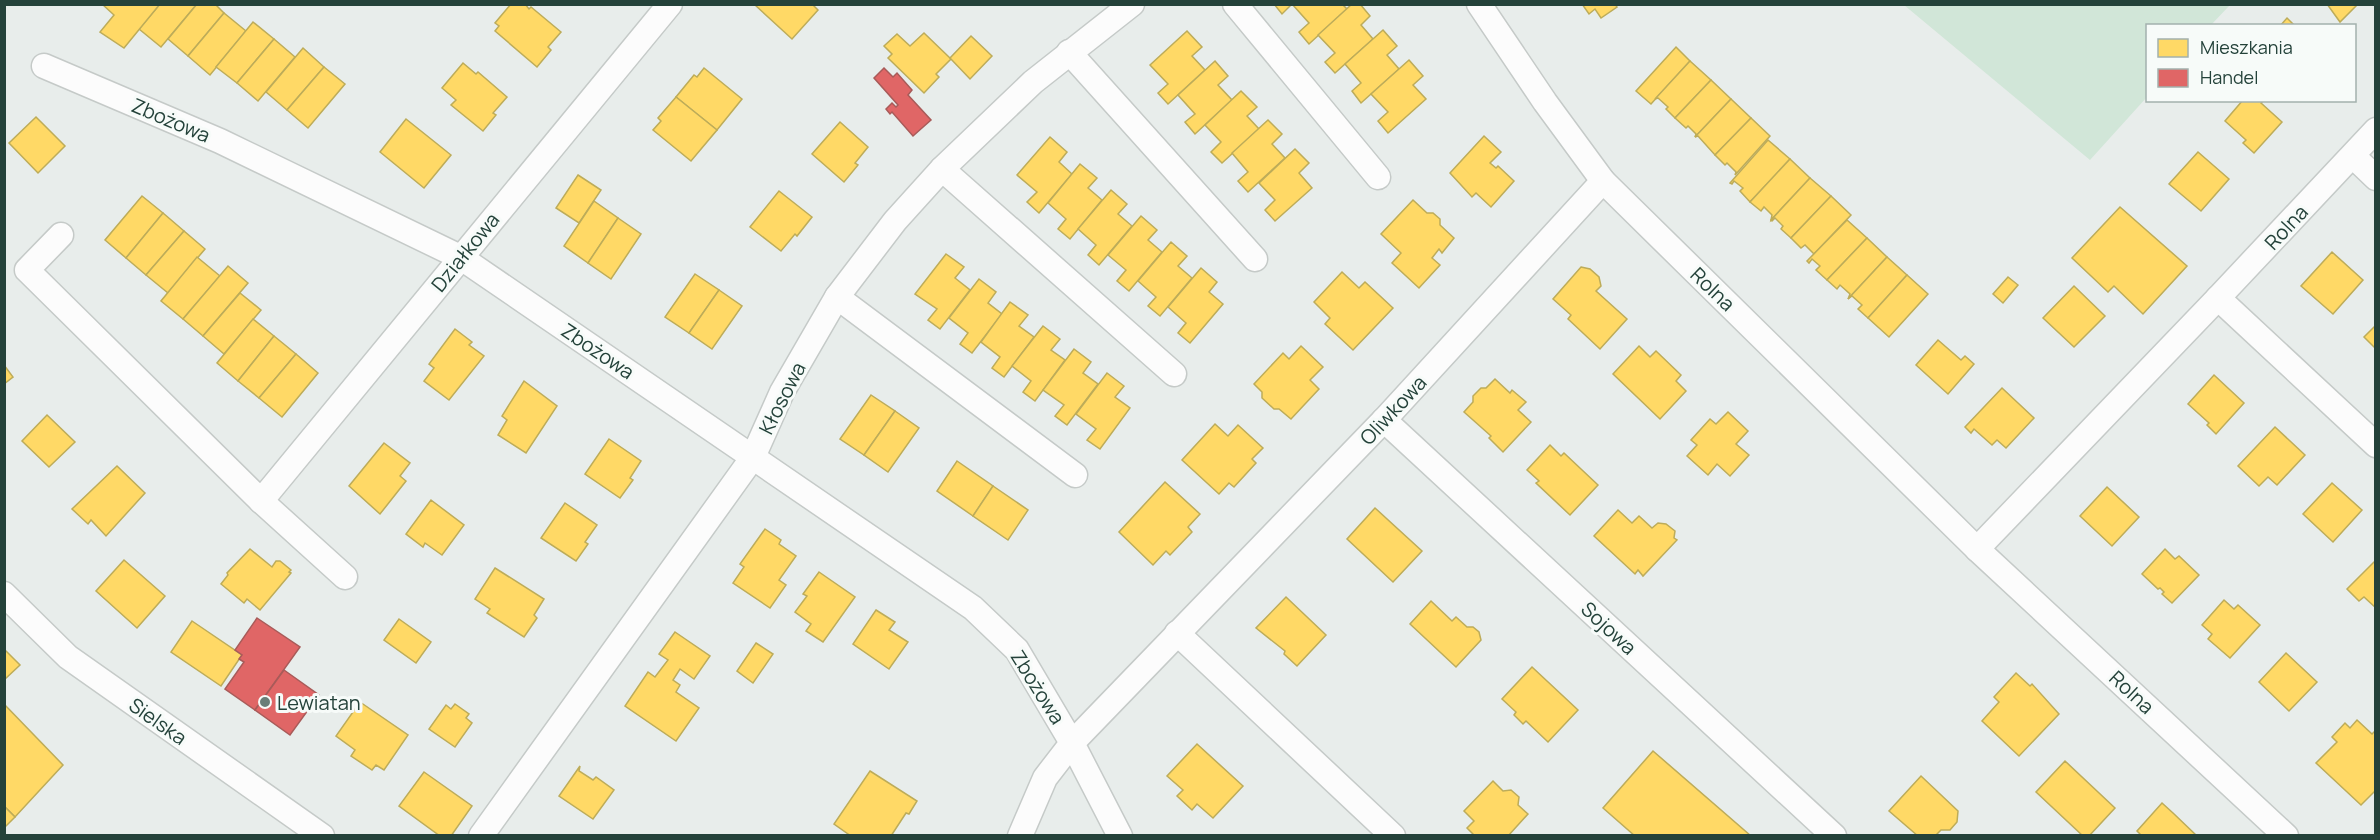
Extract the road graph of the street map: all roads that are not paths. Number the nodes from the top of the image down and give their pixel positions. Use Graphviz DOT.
graph roads {
  1 [pos="670,4"];
  2 [pos="1132,4"];
  3 [pos="1234,4"];
  4 [pos="1479,4"];
  5 [pos="1069,52"];
  6 [pos="44,66"];
  7 [pos="2376,130"];
  8 [pos="2353,156"];
  9 [pos="942,169"];
  10 [pos="1378,177"];
  11 [pos="2376,178"];
  12 [pos="1603,182"];
  13 [pos="61,235"];
  14 [pos="460,257"];
  15 [pos="1255,259"];
  16 [pos="837,297"];
  17 [pos="2218,298"];
  18 [pos="1174,374"];
  19 [pos="1384,420"];
  20 [pos="2376,445"];
  21 [pos="753,457"];
  22 [pos="1075,475"];
  23 [pos="261,501"];
  24 [pos="1977,549"];
  25 [pos="345,577"];
  26 [pos="4,594"];
  27 [pos="1177,633"];
  28 [pos="1072,743"];
  29 [pos="322,836"];
  30 [pos="481,836"];
  31 [pos="1020,836"];
  32 [pos="1120,836"];
  33 [pos="1393,836"];
  34 [pos="1834,836"];
  35 [pos="2286,836"];
  1 -- 14 [label="street, Działkowa"];
  2 -- 5 [label="street, Kłosowa"];
  3 -- 10 [label="street"];
  4 -- 12 [label="street, Rolna"];
  5 -- 9 [label="street, Kłosowa"];
  5 -- 15 [label="street"];
  6 -- 14 [label="street, Zbożowa"];
  7 -- 8 [label="street, Rolna"];
  8 -- 11 [label="street"];
  8 -- 17 [label="street, Rolna"];
  9 -- 16 [label="street, Kłosowa"];
  9 -- 18 [label="street"];
  12 -- 19 [label="street, Oliwkowa"];
  12 -- 24 [label="street, Rolna"];
  13 -- 23 [label="street"];
  14 -- 21 [label="street, Zbożowa"];
  14 -- 23 [label="street, Działkowa"];
  16 -- 21 [label="street, Kłosowa"];
  16 -- 22 [label="street"];
  17 -- 20 [label="street"];
  17 -- 24 [label="street, Rolna"];
  19 -- 27 [label="street, Oliwkowa"];
  19 -- 34 [label="street, Sojowa"];
  21 -- 28 [label="street, Zbożowa"];
  21 -- 30 [label="street, Kłosowa"];
  23 -- 25 [label="street"];
  24 -- 35 [label="street, Rolna"];
  26 -- 29 [label="street, Sielska"];
  27 -- 28 [label="street, Oliwkowa"];
  27 -- 33 [label="street"];
  28 -- 31 [label="street, Zbożowa"];
  28 -- 32 [label="street, Zbożowa"];
}
